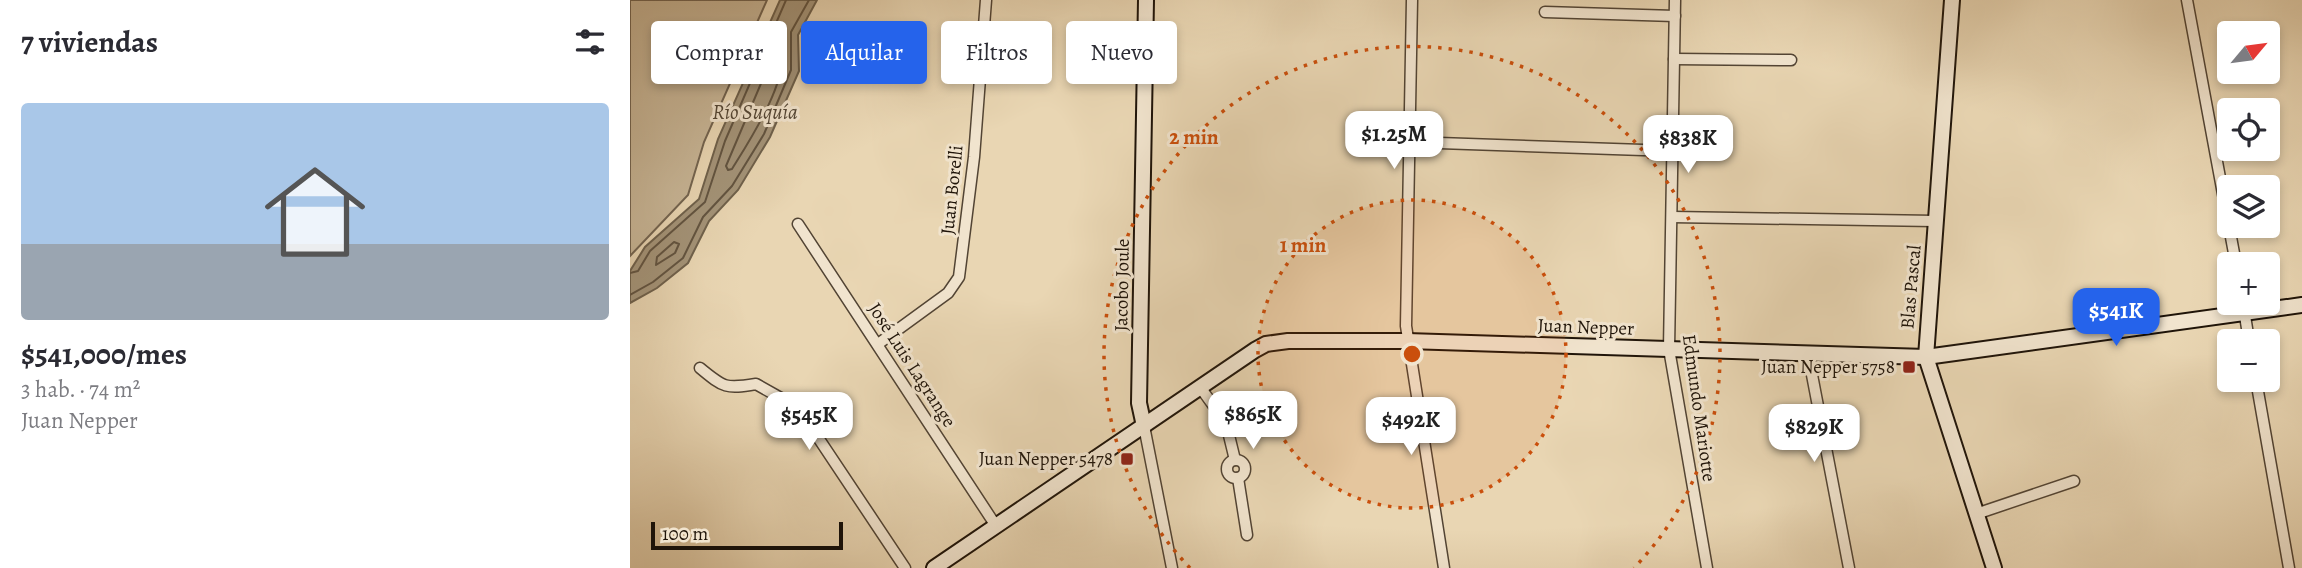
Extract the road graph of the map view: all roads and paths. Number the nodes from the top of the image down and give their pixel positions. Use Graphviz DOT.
graph roads {
  1 [pos="986,0"];
  2 [pos="1146,0"];
  3 [pos="1412,0"];
  4 [pos="1675,0"];
  5 [pos="1952,0"];
  6 [pos="2187,0"];
  7 [pos="1545,12"];
  8 [pos="1675,16"];
  9 [pos="1674,59"];
  10 [pos="1791,60"];
  11 [pos="1410,142"];
  12 [pos="1673,151"];
  13 [pos="1672,217"];
  14 [pos="1935,221"];
  15 [pos="798,224"];
  16 [pos="2234,252"];
  17 [pos="2302,305"];
  18 [pos="2280,306"];
  19 [pos="2217,312"];
  20 [pos="1408,341"];
  21 [pos="878,344"];
  22 [pos="1669,349"];
  23 [pos="1808,354"];
  24 [pos="1926,357"];
  25 [pos="700,368"];
  26 [pos="1200,387"];
  27 [pos="2258,392"];
  28 [pos="1144,426"];
  29 [pos="2074,481"];
  30 [pos="1976,514"];
  31 [pos="996,526"];
  32 [pos="1247,535"];
  33 [pos="905,568"];
  34 [pos="934,568"];
  35 [pos="1172,568"];
  36 [pos="1444,568"];
  37 [pos="1707,568"];
  38 [pos="1849,568"];
  39 [pos="1994,568"];
  40 [pos="2288,568"];
  1 -- 21 [label="street, Juan Borelli"];
  2 -- 28 [label="main road, Jacobo Joule"];
  3 -- 11 [label="street"];
  4 -- 8 [label="street, Edmundo Mariotte"];
  5 -- 14 [label="main road, Blas Pascal"];
  6 -- 16 [label="street"];
  7 -- 8 [label="street"];
  8 -- 9 [label="street, Edmundo Mariotte"];
  9 -- 10 [label="street"];
  9 -- 12 [label="street, Edmundo Mariotte"];
  11 -- 12 [label="street"];
  11 -- 20 [label="street"];
  12 -- 13 [label="street, Edmundo Mariotte"];
  13 -- 14 [label="street"];
  13 -- 22 [label="street, Edmundo Mariotte"];
  14 -- 24 [label="main road, Blas Pascal"];
  15 -- 21 [label="street, José Luis Lagrange"];
  17 -- 18 [label="main road, Juan Nepper"];
  19 -- 24 [label="main road, Juan Nepper"];
  20 -- 22 [label="main road, Juan Nepper"];
  20 -- 26 [label="main road, Juan Nepper"];
  20 -- 36 [label="street"];
  21 -- 31 [label="street, José Luis Lagrange"];
  22 -- 23 [label="main road, Juan Nepper"];
  22 -- 37 [label="street, Edmundo Mariotte"];
  23 -- 24 [label="main road, Juan Nepper"];
  23 -- 38 [label="street"];
  24 -- 30 [label="main road, Blas Pascal"];
  25 -- 33 [label="street"];
  26 -- 28 [label="main road, Juan Nepper"];
  26 -- 32 [label="street"];
  27 -- 40 [label="street"];
  28 -- 31 [label="main road, Juan Nepper"];
  28 -- 35 [label="street, Jacobo Joule"];
  29 -- 30 [label="street"];
  30 -- 39 [label="main road, Blas Pascal"];
  31 -- 34 [label="main road, Juan Nepper"];
}
